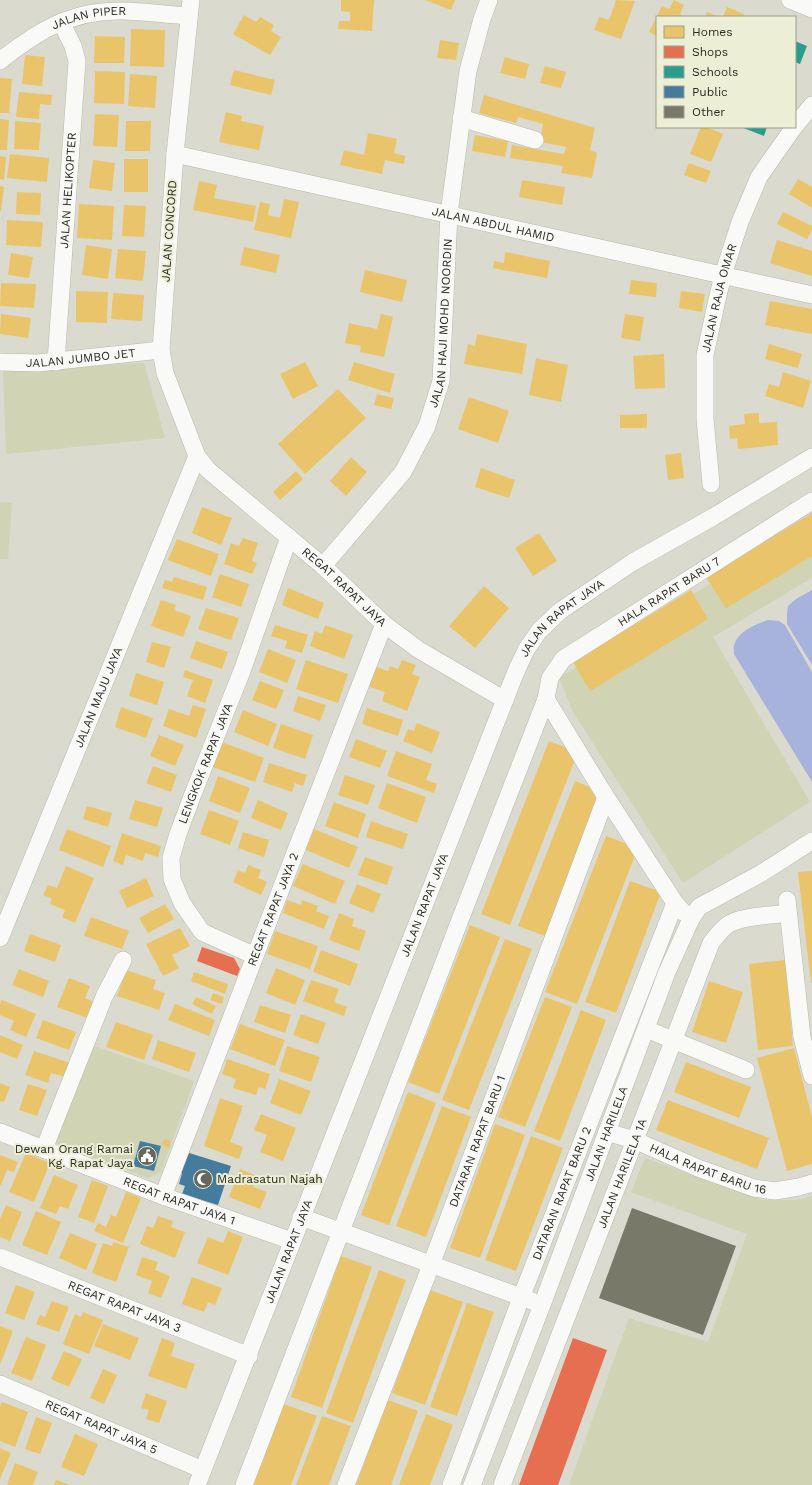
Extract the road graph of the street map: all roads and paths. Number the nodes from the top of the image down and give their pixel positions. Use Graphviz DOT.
graph roads {
  1 [pos="489,0"];
  2 [pos="790,0"];
  3 [pos="190,8"];
  4 [pos="812,9"];
  5 [pos="61,22"];
  6 [pos="0,61"];
  7 [pos="812,105"];
  8 [pos="461,118"];
  9 [pos="796,126"];
  10 [pos="794,128"];
  11 [pos="535,140"];
  12 [pos="175,154"];
  13 [pos="449,214"];
  14 [pos="723,275"];
  15 [pos="812,295"];
  16 [pos="161,350"];
  17 [pos="0,362"];
  18 [pos="56,362"];
  19 [pos="197,456"];
  20 [pos="812,457"];
  21 [pos="711,484"];
  22 [pos="812,501"];
  23 [pos="289,538"];
  24 [pos="323,566"];
  25 [pos="384,624"];
  26 [pos="546,699"];
  27 [pos="505,700"];
  28 [pos="606,797"];
  29 [pos="812,841"];
  30 [pos="675,903"];
  31 [pos="691,919"];
  32 [pos="0,938"];
  33 [pos="255,956"];
  34 [pos="123,960"];
  35 [pos="646,1029"];
  36 [pos="673,1040"];
  37 [pos="746,1070"];
  38 [pos="812,1076"];
  39 [pos="0,1132"];
  40 [pos="607,1132"];
  41 [pos="634,1140"];
  42 [pos="44,1149"];
  43 [pos="812,1183"];
  44 [pos="163,1196"];
  45 [pos="302,1217"];
  46 [pos="341,1231"];
  47 [pos="292,1241"];
  48 [pos="0,1257"];
  49 [pos="431,1265"];
  50 [pos="521,1298"];
  51 [pos="542,1305"];
  52 [pos="249,1356"];
  53 [pos="0,1384"];
  54 [pos="200,1477"];
  55 [pos="244,1485"];
  56 [pos="346,1485"];
  57 [pos="451,1485"];
  58 [pos="472,1485"];
  59 [pos="502,1485"];
  1 -- 8 [label="street, JALAN HAJI MOHD NOORDIN"];
  2 -- 4 [label="street"];
  3 -- 5 [label="street, JALAN PIPER"];
  3 -- 12 [label="street, JALAN CONCORD"];
  5 -- 6 [label="street, JALAN PIPER"];
  5 -- 18 [label="street, JALAN HELIKOPTER"];
  7 -- 9 [label="street, JALAN RAJA OMAR"];
  8 -- 11 [label="street"];
  8 -- 13 [label="street, JALAN HAJI MOHD NOORDIN"];
  10 -- 14 [label="street, JALAN RAJA OMAR"];
  12 -- 13 [label="street, JALAN ABDUL HAMID"];
  12 -- 16 [label="street, JALAN CONCORD"];
  13 -- 14 [label="street, JALAN ABDUL HAMID"];
  13 -- 24 [label="street, JALAN HAJI MOHD NOORDIN"];
  14 -- 15 [label="street, JALAN ABDUL HAMID"];
  14 -- 21 [label="street, JALAN RAJA OMAR"];
  16 -- 18 [label="street, JALAN JUMBO JET"];
  16 -- 19 [label="street, JALAN CONCORD"];
  17 -- 18 [label="street, JALAN JUMBO JET"];
  19 -- 23 [label="street, REGAT RAPAT JAYA"];
  19 -- 32 [label="street, JALAN MAJU JAYA"];
  20 -- 27 [label="street, JALAN RAPAT JAYA"];
  22 -- 26 [label="street, HALA RAPAT BARU 7"];
  23 -- 24 [label="street, REGAT RAPAT JAYA"];
  23 -- 33 [label="street, LENGKOK RAPAT JAYA"];
  24 -- 25 [label="street, REGAT RAPAT JAYA"];
  25 -- 27 [label="street, REGAT RAPAT JAYA"];
  25 -- 33 [label="street, REGAT RAPAT JAYA 2"];
  26 -- 28 [label="street"];
  26 -- 46 [label="street"];
  27 -- 45 [label="street, JALAN RAPAT JAYA"];
  28 -- 30 [label="street"];
  28 -- 49 [label="street, DATARAN RAPAT BARU 1"];
  29 -- 31 [label="street, JALAN HARILELA"];
  30 -- 31 [label="street"];
  30 -- 50 [label="street, DATARAN RAPAT BARU 2"];
  31 -- 35 [label="street, JALAN HARILELA"];
  33 -- 44 [label="street, REGAT RAPAT JAYA 2"];
  34 -- 42 [label="street"];
  35 -- 36 [label="street"];
  35 -- 40 [label="street, JALAN HARILELA"];
  36 -- 37 [label="street"];
  36 -- 38 [label="street, JALAN HARILELA 1A"];
  36 -- 41 [label="street, JALAN HARILELA 1A"];
  39 -- 42 [label="street, REGAT RAPAT JAYA 1"];
  40 -- 41 [label="street, HALA RAPAT BARU 16"];
  40 -- 51 [label="street, JALAN HARILELA"];
  41 -- 43 [label="street, HALA RAPAT BARU 16"];
  41 -- 59 [label="street, JALAN HARILELA 1A"];
  42 -- 44 [label="street, REGAT RAPAT JAYA 1"];
  44 -- 47 [label="street, REGAT RAPAT JAYA 1"];
  45 -- 46 [label="street"];
  45 -- 47 [label="street, JALAN RAPAT JAYA"];
  46 -- 49 [label="street"];
  46 -- 55 [label="street"];
  47 -- 52 [label="street, JALAN RAPAT JAYA"];
  48 -- 52 [label="street, REGAT RAPAT JAYA 3"];
  49 -- 50 [label="street"];
  49 -- 56 [label="street, DATARAN RAPAT BARU 1"];
  50 -- 51 [label="street"];
  50 -- 57 [label="street, DATARAN RAPAT BARU 2"];
  51 -- 58 [label="street, JALAN HARILELA"];
  52 -- 54 [label="street, JALAN RAPAT JAYA"];
  53 -- 54 [label="street, REGAT RAPAT JAYA 5"];
}
